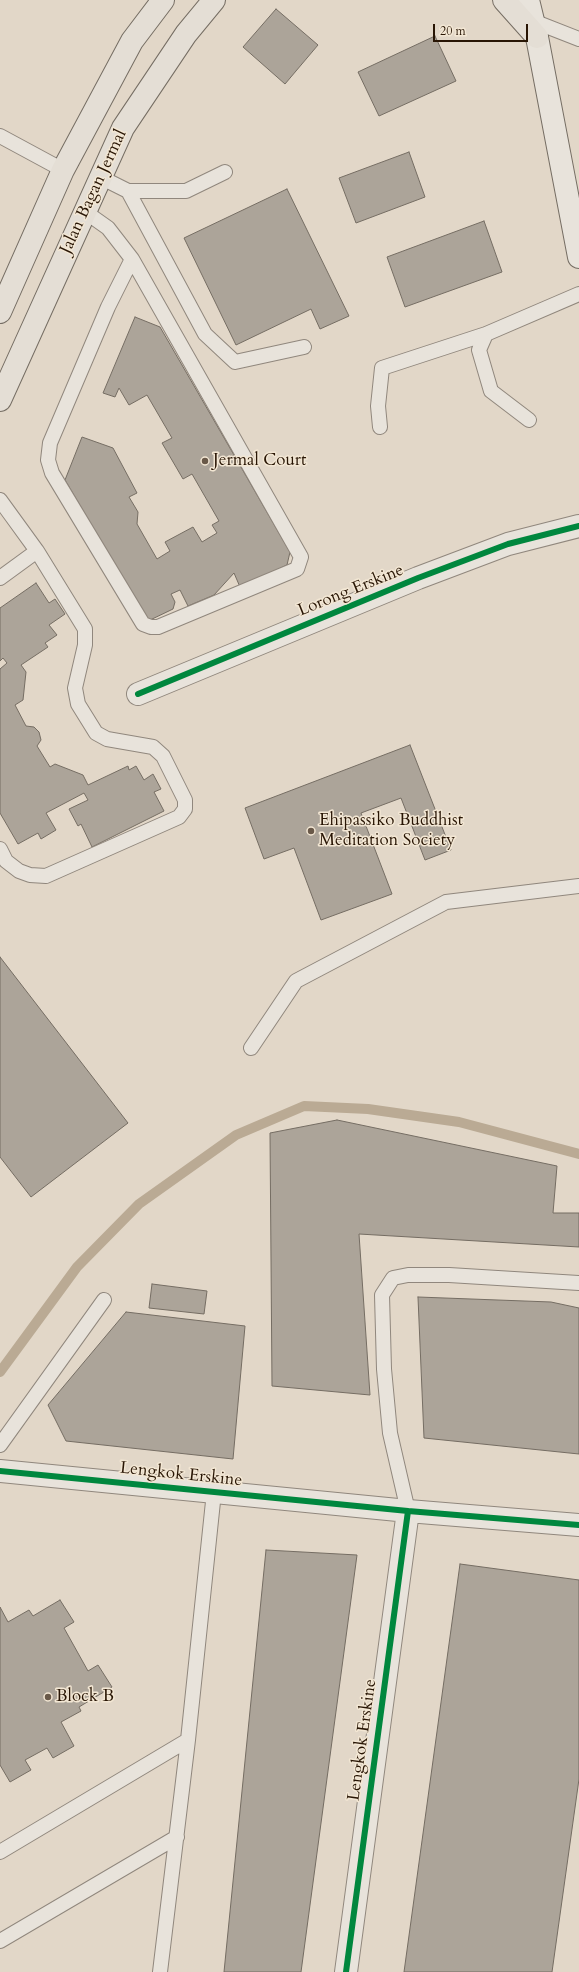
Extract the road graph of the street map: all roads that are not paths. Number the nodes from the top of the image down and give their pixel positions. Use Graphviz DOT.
graph roads {
  1 [pos="163,0"];
  2 [pos="214,0"];
  3 [pos="504,0"];
  4 [pos="528,0"];
  5 [pos="535,29"];
  6 [pos="579,39"];
  7 [pos="0,136"];
  8 [pos="63,170"];
  9 [pos="225,172"];
  10 [pos="100,177"];
  11 [pos="128,191"];
  12 [pos="84,211"];
  13 [pos="579,254"];
  14 [pos="579,257"];
  15 [pos="132,259"];
  16 [pos="579,294"];
  17 [pos="0,312"];
  18 [pos="486,334"];
  19 [pos="304,347"];
  20 [pos="0,400"];
  21 [pos="529,420"];
  22 [pos="380,427"];
  23 [pos="0,500"];
  24 [pos="579,526"];
  25 [pos="37,551"];
  26 [pos="0,578"];
  27 [pos="138,694"];
  28 [pos="0,849"];
  29 [pos="579,886"];
  30 [pos="250,1048"];
  31 [pos="579,1282"];
  32 [pos="104,1300"];
  33 [pos="0,1445"];
  34 [pos="0,1471"];
  35 [pos="214,1492"];
  36 [pos="408,1511"];
  37 [pos="579,1525"];
  38 [pos="188,1740"];
  39 [pos="177,1836"];
  40 [pos="0,1852"];
  41 [pos="0,1941"];
  42 [pos="160,1972"];
  43 [pos="346,1972"];
  1 -- 8 [label="main road, Jalan Bagan Jermal"];
  2 -- 10 [label="main road, Jalan Bagan Jermal"];
  3 -- 5 [label="main road"];
  4 -- 5 [label="street"];
  5 -- 6 [label="lane"];
  5 -- 13 [label="street"];
  7 -- 8 [label="lane"];
  8 -- 17 [label="main road, Jalan Bagan Jermal"];
  9 -- 11 [label="lane"];
  10 -- 11 [label="lane"];
  10 -- 12 [label="main road, Jalan Bagan Jermal"];
  11 -- 19 [label="lane"];
  12 -- 15 [label="lane"];
  12 -- 20 [label="main road, Jalan Bagan Jermal"];
  13 -- 14 [label="street"];
  15 -- 15 [label="lane"];
  16 -- 18 [label="lane"];
  18 -- 21 [label="lane"];
  18 -- 22 [label="lane"];
  23 -- 25 [label="lane"];
  24 -- 27 [label="street, Lorong Erskine"];
  25 -- 26 [label="lane"];
  25 -- 28 [label="lane"];
  29 -- 30 [label="lane"];
  31 -- 36 [label="lane"];
  32 -- 33 [label="lane"];
  34 -- 35 [label="street, Lengkok Erskine"];
  35 -- 36 [label="street, Lengkok Erskine"];
  35 -- 38 [label="lane"];
  36 -- 37 [label="street, Lengkok Erskine"];
  36 -- 43 [label="street, Lengkok Erskine"];
  38 -- 39 [label="lane"];
  38 -- 40 [label="lane"];
  39 -- 41 [label="lane"];
  39 -- 42 [label="lane"];
}
